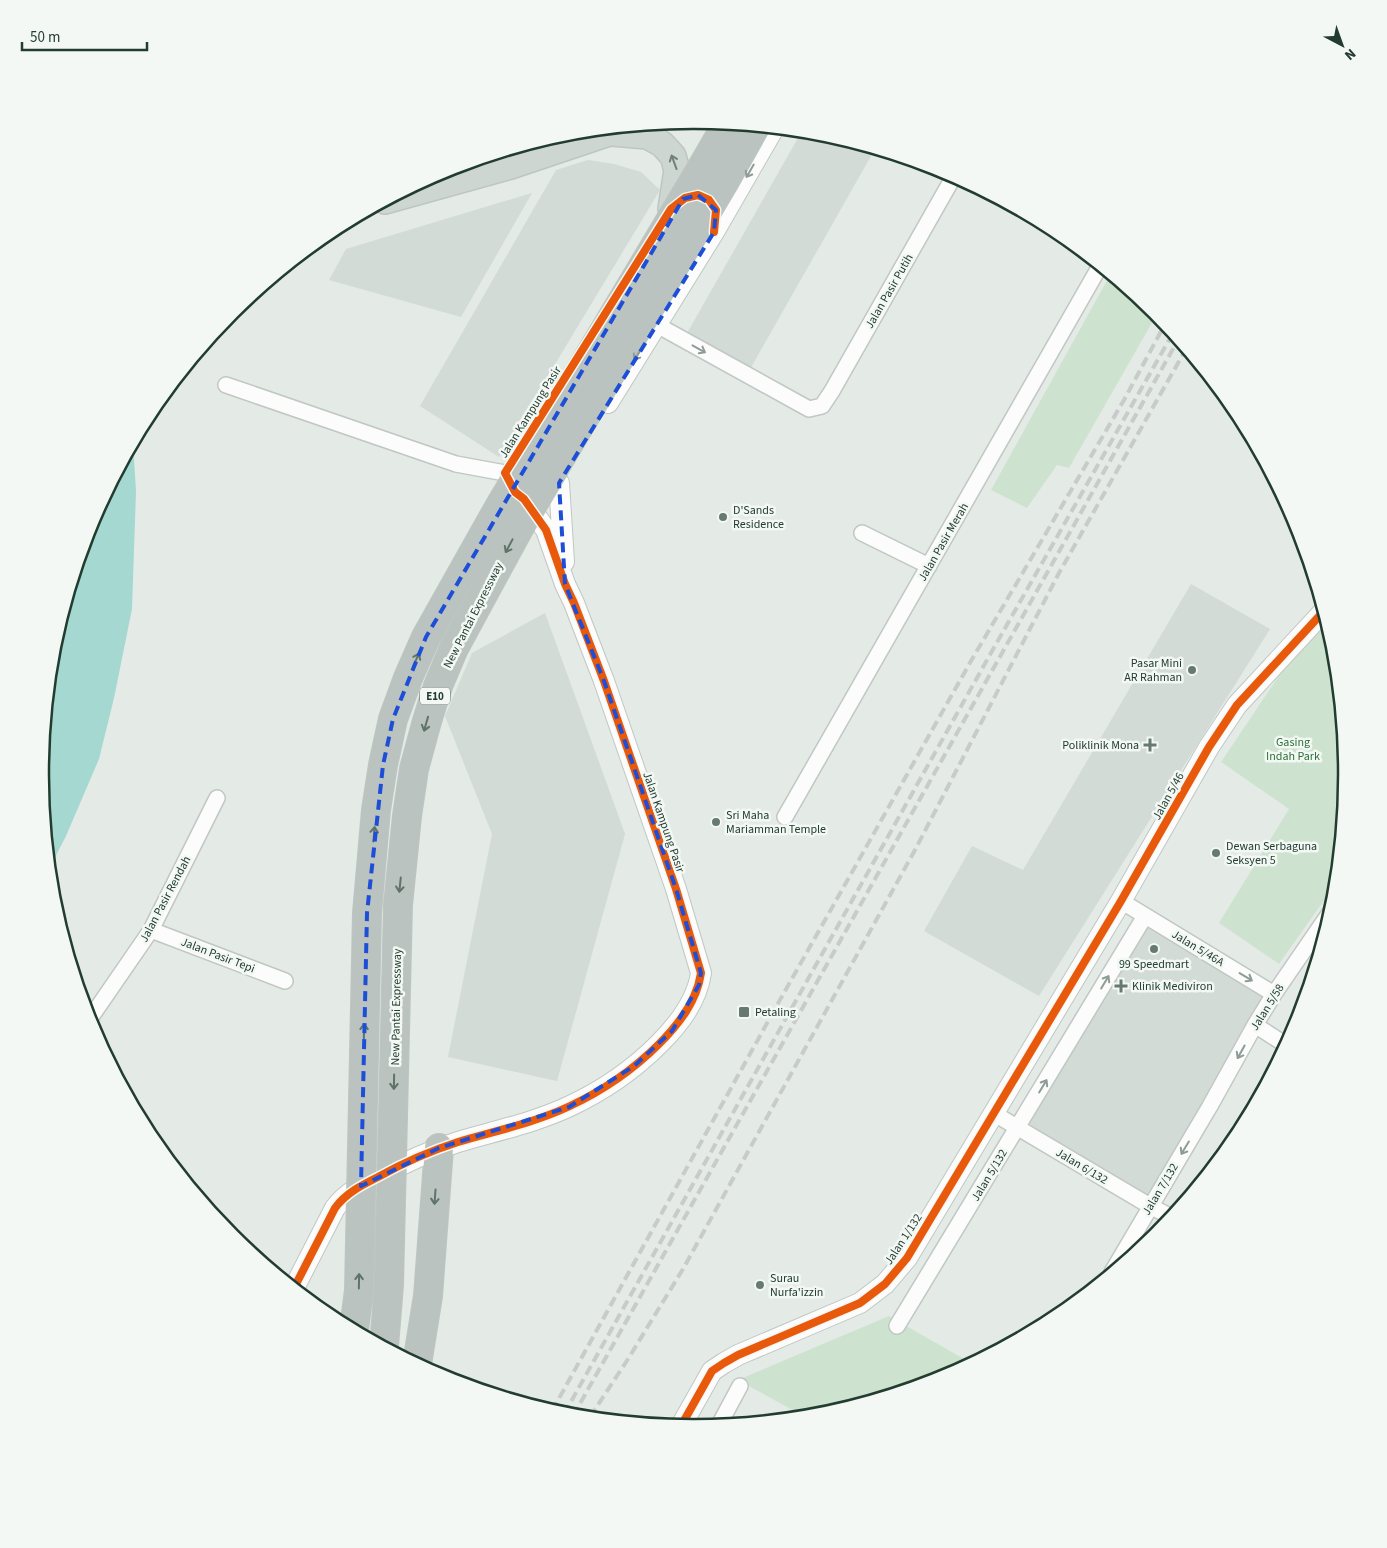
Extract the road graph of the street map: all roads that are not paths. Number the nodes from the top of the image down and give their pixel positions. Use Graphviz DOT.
graph roads {
  1 [pos="723,130"];
  2 [pos="632,133"];
  3 [pos="752,133"];
  4 [pos="770,134"];
  5 [pos="598,137"];
  6 [pos="950,183"];
  7 [pos="416,192"];
  8 [pos="671,210"];
  9 [pos="714,232"];
  10 [pos="1097,271"];
  11 [pos="657,325"];
  12 [pos="226,385"];
  13 [pos="505,474"];
  14 [pos="560,483"];
  15 [pos="524,499"];
  16 [pos="862,533"];
  17 [pos="929,566"];
  18 [pos="565,584"];
  19 [pos="1318,617"];
  20 [pos="217,798"];
  21 [pos="784,817"];
  22 [pos="1121,901"];
  23 [pos="1145,916"];
  24 [pos="151,930"];
  25 [pos="1319,930"];
  26 [pos="285,981"];
  27 [pos="1274,994"];
  28 [pos="1056,1009"];
  29 [pos="95,1012"];
  30 [pos="1255,1025"];
  31 [pos="1280,1041"];
  32 [pos="1210,1106"];
  33 [pos="993,1113"];
  34 [pos="1018,1127"];
  35 [pos="439,1148"];
  36 [pos="1150,1206"];
  37 [pos="1164,1214"];
  38 [pos="1120,1258"];
  39 [pos="297,1283"];
  40 [pos="355,1322"];
  41 [pos="897,1326"];
  42 [pos="385,1339"];
  43 [pos="418,1357"];
  44 [pos="740,1386"];
  45 [pos="723,1418"];
  46 [pos="685,1419"];
  40 -- 1 [label="highway, E10, one-way, bridge"];
  8 -- 2 [label="main road, one-way"];
  3 -- 42 [label="highway, New Pantai Expressway / E10, one-way, bridge"];
  4 -- 9 [label="street, one-way"];
  5 -- 7 [label="main road"];
  11 -- 6 [label="street, Jalan Pasir Putih, one-way"];
  8 -- 9 [label="street"];
  8 -- 13 [label="street, Jalan Kampung Pasir"];
  9 -- 11 [label="street"];
  10 -- 17 [label="street, Jalan Pasir Merah"];
  11 -- 14 [label="street, one-way"];
  12 -- 13 [label="street"];
  13 -- 15 [label="street, Jalan Kampung Pasir"];
  14 -- 15 [label="street"];
  14 -- 18 [label="street, Jalan Kampung Pasir"];
  15 -- 18 [label="street, Jalan Kampung Pasir"];
  16 -- 17 [label="street"];
  17 -- 21 [label="street, Jalan Pasir Merah"];
  18 -- 35 [label="street, Jalan Kampung Pasir"];
  19 -- 22 [label="street, Jalan 5/46"];
  20 -- 24 [label="street, Jalan Pasir Rendah"];
  22 -- 23 [label="street, Jalan 5/46A"];
  22 -- 28 [label="street, Jalan 5/46"];
  23 -- 27 [label="street, Jalan 5/46A, one-way"];
  34 -- 23 [label="street, Jalan 5/132, one-way"];
  24 -- 26 [label="street, Jalan Pasir Tepi"];
  24 -- 29 [label="street, Jalan Pasir Rendah"];
  25 -- 27 [label="street, Jalan 5/58"];
  27 -- 30 [label="street, Jalan 5/58"];
  28 -- 33 [label="street, Jalan 1/132"];
  30 -- 31 [label="street"];
  30 -- 32 [label="street, Jalan 5/58, one-way"];
  32 -- 36 [label="street, Jalan 7/132, one-way"];
  33 -- 34 [label="street, Jalan 6/132"];
  33 -- 46 [label="street, Jalan 1/132"];
  34 -- 36 [label="street, Jalan 6/132"];
  34 -- 41 [label="street, Jalan 5/132"];
  35 -- 39 [label="street, Jalan Kampung Pasir"];
  35 -- 43 [label="highway, one-way"];
  36 -- 37 [label="street, Jalan 6/132"];
  36 -- 38 [label="street, Jalan 7/132"];
  44 -- 45 [label="street"];
}
